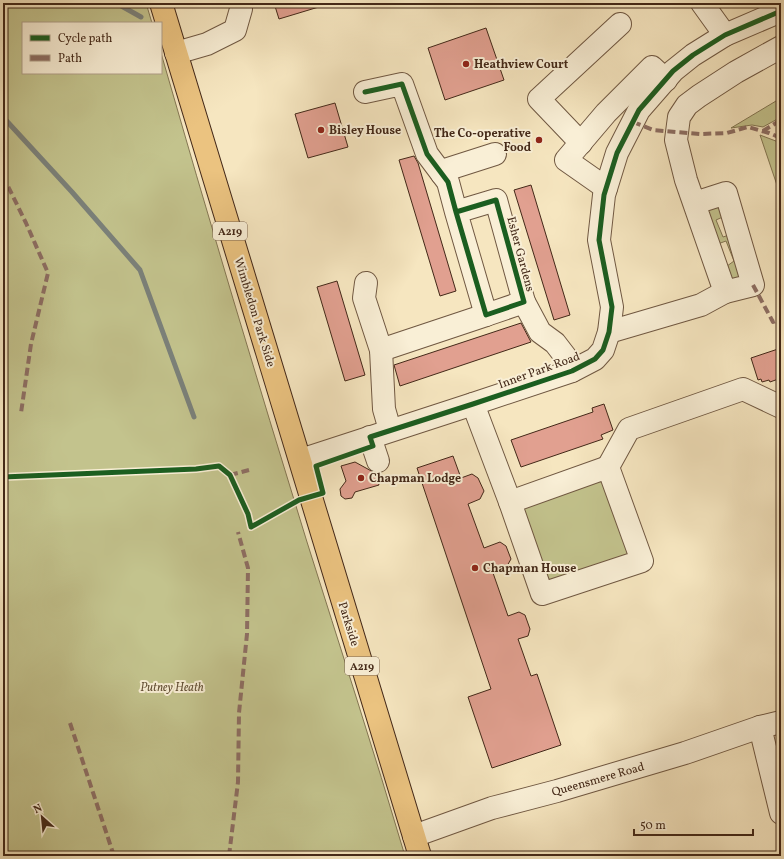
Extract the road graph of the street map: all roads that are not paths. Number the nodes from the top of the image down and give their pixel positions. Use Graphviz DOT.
graph roads {
  1 [pos="161,3"];
  2 [pos="240,3"];
  3 [pos="702,3"];
  4 [pos="781,11"];
  5 [pos="620,24"];
  6 [pos="725,35"];
  7 [pos="781,47"];
  8 [pos="176,53"];
  9 [pos="666,80"];
  10 [pos="365,92"];
  11 [pos="581,143"];
  12 [pos="495,154"];
  13 [pos="442,174"];
  14 [pos="606,188"];
  15 [pos="695,203"];
  16 [pos="456,212"];
  17 [pos="366,283"];
  18 [pos="726,292"];
  19 [pos="524,302"];
  20 [pos="486,316"];
  21 [pos="610,332"];
  22 [pos="381,350"];
  23 [pos="572,370"];
  24 [pos="473,404"];
  25 [pos="781,407"];
  26 [pos="380,434"];
  27 [pos="301,460"];
  28 [pos="378,461"];
  29 [pos="608,468"];
  30 [pos="510,502"];
  31 [pos="781,722"];
  32 [pos="760,727"];
  33 [pos="781,813"];
  34 [pos="417,846"];
  1 -- 8 [label="main road, Wimbledon Park Side / A219"];
  2 -- 8 [label="street"];
  3 -- 6 [label="street"];
  4 -- 6 [label="street, Inner Park Road"];
  5 -- 11 [label="street"];
  6 -- 9 [label="street, Inner Park Road"];
  7 -- 15 [label="street"];
  8 -- 27 [label="main road, Wimbledon Park Side / A219"];
  9 -- 11 [label="street"];
  9 -- 14 [label="street, Inner Park Road"];
  10 -- 13 [label="street"];
  11 -- 14 [label="street"];
  12 -- 13 [label="street"];
  13 -- 16 [label="street"];
  14 -- 21 [label="street, Inner Park Road"];
  15 -- 18 [label="street"];
  15 -- 18 [label="street"];
  16 -- 19 [label="street, Esher Gardens"];
  16 -- 20 [label="street"];
  17 -- 22 [label="street"];
  18 -- 21 [label="street"];
  19 -- 20 [label="street, Esher Gardens"];
  19 -- 23 [label="street, Esher Gardens"];
  20 -- 22 [label="street, Esher Gardens"];
  21 -- 23 [label="street, Inner Park Road"];
  22 -- 26 [label="street"];
  23 -- 24 [label="street, Inner Park Road"];
  24 -- 26 [label="street, Inner Park Road"];
  24 -- 30 [label="street"];
  25 -- 29 [label="street"];
  26 -- 27 [label="street, Inner Park Road"];
  26 -- 28 [label="street"];
  27 -- 34 [label="main road, Parkside / A219"];
  29 -- 30 [label="street"];
  29 -- 30 [label="street"];
  31 -- 32 [label="street, Queensmere Road"];
  32 -- 33 [label="street"];
  32 -- 34 [label="street, Queensmere Road"];
}
